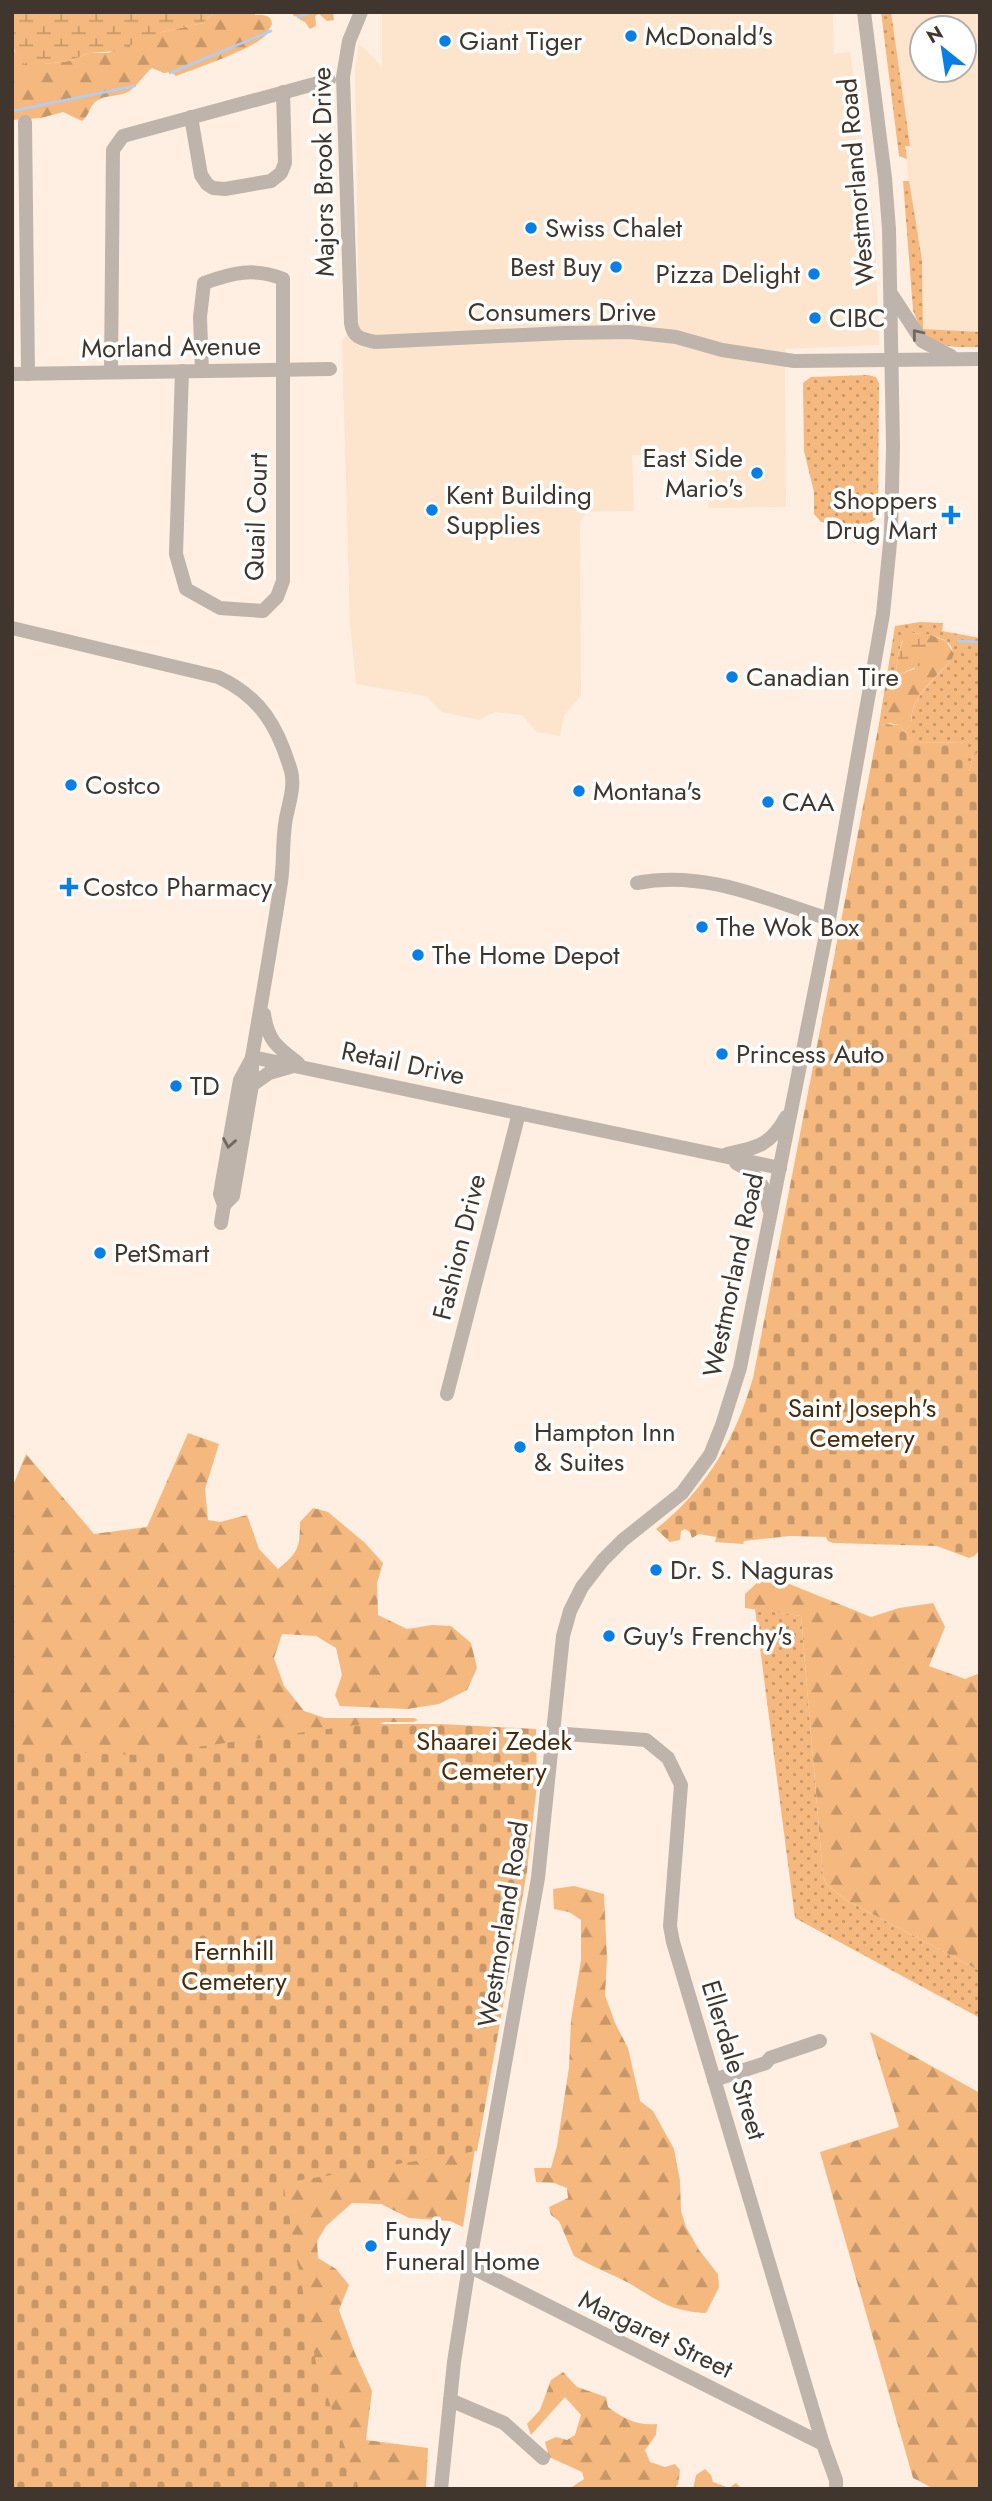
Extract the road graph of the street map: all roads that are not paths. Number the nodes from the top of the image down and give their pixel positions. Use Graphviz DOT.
graph roads {
  1 [pos="362,12"];
  2 [pos="864,12"];
  3 [pos="329,79"];
  4 [pos="283,92"];
  5 [pos="191,117"];
  6 [pos="25,122"];
  7 [pos="891,294"];
  8 [pos="354,334"];
  9 [pos="956,358"];
  10 [pos="892,359"];
  11 [pos="980,359"];
  12 [pos="330,369"];
  13 [pos="282,370"];
  14 [pos="182,371"];
  15 [pos="202,371"];
  16 [pos="111,372"];
  17 [pos="12,374"];
  18 [pos="28,374"];
  19 [pos="12,628"];
  20 [pos="638,883"];
  21 [pos="829,919"];
  22 [pos="262,1000"];
  23 [pos="252,1057"];
  24 [pos="302,1066"];
  25 [pos="252,1084"];
  26 [pos="792,1105"];
  27 [pos="519,1113"];
  28 [pos="719,1155"];
  29 [pos="780,1168"];
  30 [pos="224,1205"];
  31 [pos="770,1219"];
  32 [pos="221,1223"];
  33 [pos="447,1394"];
  34 [pos="553,1732"];
  35 [pos="820,2041"];
  36 [pos="713,2075"];
  37 [pos="468,2266"];
  38 [pos="450,2400"];
  39 [pos="823,2444"];
  40 [pos="543,2458"];
  41 [pos="441,2489"];
  42 [pos="836,2489"];
  1 -- 8 [label="street, Majors Brook Drive"];
  2 -- 7 [label="street, Westmorland Road"];
  3 -- 4 [label="street"];
  4 -- 5 [label="street"];
  4 -- 5 [label="street"];
  5 -- 16 [label="street"];
  6 -- 18 [label="street"];
  9 -- 7 [label="street, one-way"];
  7 -- 10 [label="street, Westmorland Road"];
  8 -- 10 [label="street, Consumers Drive"];
  9 -- 10 [label="street, Consumers Drive"];
  9 -- 11 [label="street, Consumers Drive"];
  10 -- 21 [label="street, Westmorland Road"];
  12 -- 13 [label="street, Morland Avenue"];
  13 -- 14 [label="street, Quail Court"];
  13 -- 15 [label="street, Morland Avenue"];
  13 -- 15 [label="street"];
  14 -- 15 [label="street, Morland Avenue"];
  14 -- 16 [label="street, Morland Avenue"];
  16 -- 18 [label="street, Morland Avenue"];
  17 -- 18 [label="street, Morland Avenue"];
  19 -- 22 [label="street"];
  20 -- 21 [label="street"];
  21 -- 26 [label="street, Westmorland Road"];
  22 -- 23 [label="street"];
  22 -- 24 [label="street"];
  23 -- 24 [label="street, Retail Drive"];
  23 -- 25 [label="street"];
  23 -- 30 [label="street, one-way"];
  24 -- 25 [label="street"];
  24 -- 27 [label="street, Retail Drive"];
  25 -- 30 [label="street"];
  26 -- 28 [label="street"];
  26 -- 29 [label="street, Westmorland Road"];
  27 -- 28 [label="street, Retail Drive"];
  27 -- 33 [label="street, Fashion Drive"];
  28 -- 29 [label="street, Retail Drive"];
  28 -- 31 [label="street"];
  29 -- 31 [label="street, Westmorland Road"];
  30 -- 32 [label="street"];
  31 -- 34 [label="street, Westmorland Road"];
  34 -- 36 [label="street, Ellerdale Street"];
  34 -- 37 [label="street, Westmorland Road"];
  35 -- 36 [label="street"];
  36 -- 39 [label="street, Ellerdale Street"];
  37 -- 38 [label="street, Westmorland Road"];
  37 -- 39 [label="street, Margaret Street"];
  38 -- 40 [label="street"];
  38 -- 41 [label="street, Westmorland Road"];
  39 -- 42 [label="street, Ellerdale Street"];
}
